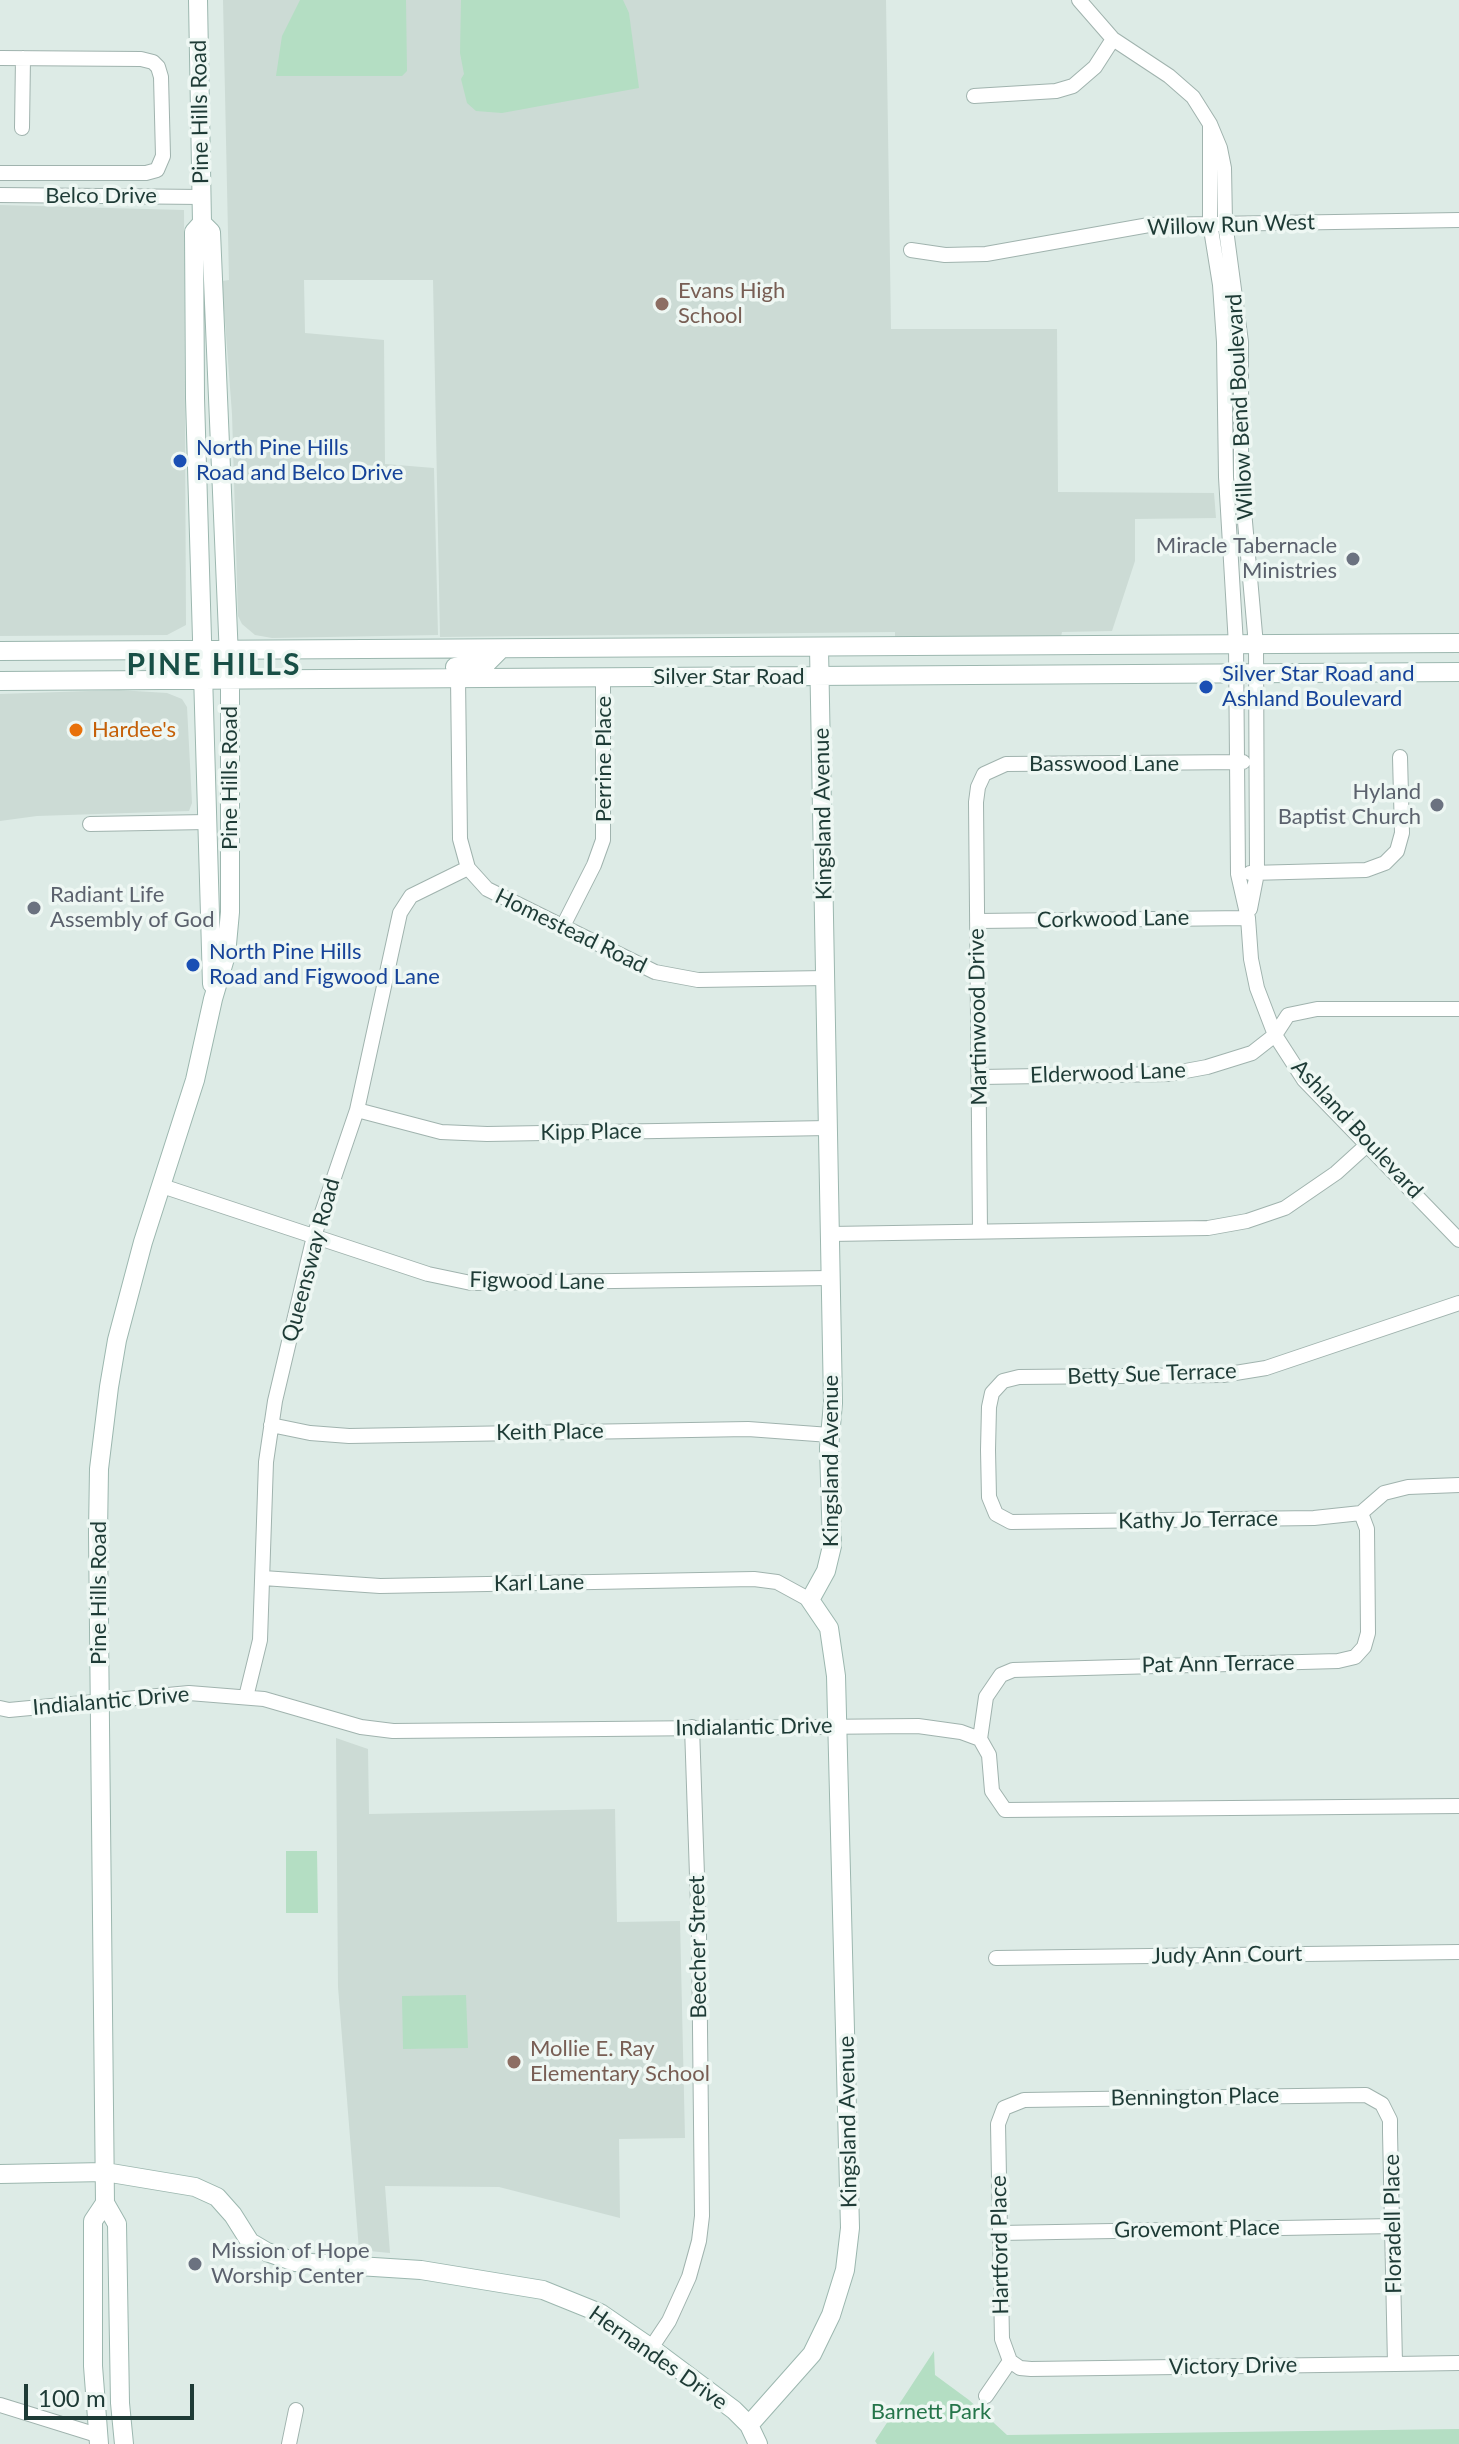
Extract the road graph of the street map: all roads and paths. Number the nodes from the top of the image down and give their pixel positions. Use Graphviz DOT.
graph roads {
  1 [pos="198,0"];
  2 [pos="1079,0"];
  3 [pos="1113,39"];
  4 [pos="0,58"];
  5 [pos="23,58"];
  6 [pos="974,96"];
  7 [pos="22,128"];
  8 [pos="0,173"];
  9 [pos="0,195"];
  10 [pos="202,197"];
  11 [pos="1459,220"];
  12 [pos="1217,222"];
  13 [pos="202,223"];
  14 [pos="911,250"];
  15 [pos="1459,643"];
  16 [pos="1236,645"];
  17 [pos="1256,645"];
  18 [pos="819,648"];
  19 [pos="501,649"];
  20 [pos="202,650"];
  21 [pos="228,650"];
  22 [pos="0,651"];
  23 [pos="1459,660"];
  24 [pos="1459,672"];
  25 [pos="1377,673"];
  26 [pos="1236,674"];
  27 [pos="1257,674"];
  28 [pos="603,677"];
  29 [pos="820,677"];
  30 [pos="458,678"];
  31 [pos="317,680"];
  32 [pos="0,681"];
  33 [pos="203,681"];
  34 [pos="230,681"];
  35 [pos="1400,757"];
  36 [pos="1257,762"];
  37 [pos="1236,763"];
  38 [pos="976,802"];
  39 [pos="207,822"];
  40 [pos="90,824"];
  41 [pos="468,868"];
  42 [pos="1257,873"];
  43 [pos="1238,874"];
  44 [pos="1248,918"];
  45 [pos="977,921"];
  46 [pos="562,928"];
  47 [pos="826,978"];
  48 [pos="213,999"];
  49 [pos="1459,1009"];
  50 [pos="1275,1035"];
  51 [pos="980,1077"];
  52 [pos="357,1110"];
  53 [pos="828,1128"];
  54 [pos="1368,1144"];
  55 [pos="162,1186"];
  56 [pos="980,1231"];
  57 [pos="830,1234"];
  58 [pos="314,1236"];
  59 [pos="1459,1240"];
  60 [pos="830,1278"];
  61 [pos="1459,1303"];
  62 [pos="271,1425"];
  63 [pos="830,1435"];
  64 [pos="988,1450"];
  65 [pos="1459,1485"];
  66 [pos="1361,1513"];
  67 [pos="263,1578"];
  68 [pos="810,1600"];
  69 [pos="246,1697"];
  70 [pos="99,1700"];
  71 [pos="0,1708"];
  72 [pos="839,1726"];
  73 [pos="692,1727"];
  74 [pos="980,1739"];
  75 [pos="1459,1806"];
  76 [pos="1459,1952"];
  77 [pos="996,1958"];
  78 [pos="1366,2095"];
  79 [pos="1024,2100"];
  80 [pos="105,2172"];
  81 [pos="0,2174"];
  82 [pos="105,2203"];
  83 [pos="1394,2226"];
  84 [pos="1000,2233"];
  85 [pos="651,2348"];
  86 [pos="1010,2361"];
  87 [pos="1459,2363"];
  88 [pos="1395,2364"];
  89 [pos="986,2396"];
  90 [pos="0,2405"];
  91 [pos="296,2410"];
  92 [pos="749,2425"];
  93 [pos="98,2440"];
  94 [pos="125,2444"];
  95 [pos="289,2444"];
  96 [pos="758,2444"];
  1 -- 10 [label="main road, Pine Hills Road"];
  2 -- 3 [label="street, Willow Bend Boulevard"];
  3 -- 6 [label="street"];
  3 -- 12 [label="street, Willow Bend Boulevard"];
  4 -- 5 [label="street"];
  5 -- 7 [label="street"];
  5 -- 8 [label="street"];
  9 -- 10 [label="street, Belco Drive"];
  10 -- 13 [label="main road, Pine Hills Road"];
  11 -- 12 [label="street, Willow Run West"];
  12 -- 14 [label="street, Willow Run West"];
  12 -- 16 [label="street, Willow Bend Boulevard"];
  12 -- 17 [label="street, Willow Bend Boulevard"];
  13 -- 20 [label="main road, Pine Hills Road"];
  13 -- 21 [label="main road, Pine Hills Road"];
  15 -- 17 [label="main road, Silver Star Road"];
  16 -- 17 [label="main road, Silver Star Road"];
  16 -- 18 [label="main road, Silver Star Road"];
  16 -- 26 [label="street, Ashland Boulevard"];
  17 -- 27 [label="street, Ashland Boulevard"];
  18 -- 19 [label="main road, Silver Star Road"];
  18 -- 29 [label="main road, Kingsland Avenue"];
  19 -- 21 [label="main road, Silver Star Road"];
  19 -- 31 [label="main road"];
  20 -- 21 [label="main road, Silver Star Road"];
  20 -- 22 [label="main road, Silver Star Road"];
  20 -- 33 [label="main road, Pine Hills Road"];
  21 -- 34 [label="main road, Pine Hills Road"];
  23 -- 25 [label="main road"];
  24 -- 25 [label="main road, Silver Star Road"];
  25 -- 27 [label="main road, Silver Star Road"];
  26 -- 27 [label="main road, Silver Star Road"];
  26 -- 29 [label="main road, Silver Star Road"];
  26 -- 37 [label="street, Ashland Boulevard"];
  27 -- 36 [label="street, Ashland Boulevard"];
  28 -- 29 [label="main road, Silver Star Road"];
  28 -- 30 [label="main road, Silver Star Road"];
  28 -- 46 [label="street, Perrine Place"];
  29 -- 47 [label="main road, Kingsland Avenue"];
  30 -- 31 [label="main road, Silver Star Road"];
  30 -- 41 [label="street"];
  31 -- 34 [label="main road, Silver Star Road"];
  32 -- 33 [label="main road, Silver Star Road"];
  33 -- 34 [label="main road, Silver Star Road"];
  33 -- 39 [label="main road, Pine Hills Road"];
  34 -- 48 [label="main road, Pine Hills Road"];
  35 -- 42 [label="street"];
  36 -- 37 [label="street, Basswood Lane"];
  36 -- 42 [label="street, Ashland Boulevard"];
  37 -- 38 [label="street, Basswood Lane"];
  37 -- 43 [label="street, Ashland Boulevard"];
  38 -- 45 [label="street, Martinwood Drive"];
  39 -- 40 [label="street"];
  39 -- 48 [label="main road, Pine Hills Road"];
  41 -- 46 [label="street, Homestead Road"];
  41 -- 52 [label="street, Queensway Road"];
  42 -- 43 [label="street"];
  42 -- 44 [label="street, Ashland Boulevard"];
  43 -- 44 [label="street, Ashland Boulevard"];
  44 -- 45 [label="street, Corkwood Lane"];
  44 -- 50 [label="street, Ashland Boulevard"];
  45 -- 51 [label="street, Martinwood Drive"];
  46 -- 47 [label="street, Homestead Road"];
  47 -- 53 [label="main road, Kingsland Avenue"];
  48 -- 55 [label="main road, Pine Hills Road"];
  49 -- 50 [label="street, Elderwood Lane"];
  50 -- 51 [label="street, Elderwood Lane"];
  50 -- 54 [label="street, Ashland Boulevard"];
  51 -- 56 [label="street, Martinwood Drive"];
  52 -- 53 [label="street, Kipp Place"];
  52 -- 58 [label="street, Queensway Road"];
  53 -- 57 [label="main road, Kingsland Avenue"];
  54 -- 56 [label="street"];
  54 -- 59 [label="street, Ashland Boulevard"];
  55 -- 58 [label="street, Figwood Lane"];
  55 -- 70 [label="main road, Pine Hills Road"];
  56 -- 57 [label="street"];
  57 -- 60 [label="main road, Kingsland Avenue"];
  58 -- 60 [label="street, Figwood Lane"];
  58 -- 62 [label="street, Queensway Road"];
  60 -- 63 [label="main road, Kingsland Avenue"];
  61 -- 64 [label="street, Betty Sue Terrace"];
  62 -- 63 [label="street, Keith Place"];
  62 -- 67 [label="street, Queensway Road"];
  63 -- 68 [label="main road, Kingsland Avenue"];
  64 -- 66 [label="street, Kathy Jo Terrace"];
  65 -- 66 [label="street, Kathy Jo Terrace"];
  66 -- 74 [label="street, Pat Ann Terrace"];
  67 -- 68 [label="street, Karl Lane"];
  67 -- 69 [label="street, Queensway Road"];
  68 -- 72 [label="main road, Kingsland Avenue"];
  69 -- 70 [label="street, Indialantic Drive"];
  69 -- 73 [label="street, Indialantic Drive"];
  70 -- 71 [label="street, Indialantic Drive"];
  70 -- 80 [label="main road, Pine Hills Road"];
  72 -- 73 [label="street, Indialantic Drive"];
  72 -- 74 [label="street, Indialantic Drive"];
  72 -- 92 [label="main road, Kingsland Avenue"];
  73 -- 85 [label="street, Beecher Street"];
  74 -- 75 [label="street"];
  76 -- 77 [label="street, Judy Ann Court"];
  78 -- 79 [label="street, Bennington Place"];
  78 -- 83 [label="street, Floradell Place"];
  79 -- 84 [label="street, Hartford Place"];
  80 -- 81 [label="main road, Hernandes Drive"];
  80 -- 82 [label="main road, Pine Hills Road"];
  80 -- 85 [label="main road, Hernandes Drive"];
  82 -- 93 [label="main road, Pine Hills Road"];
  82 -- 94 [label="main road, Pine Hills Road"];
  83 -- 84 [label="street, Grovemont Place"];
  83 -- 88 [label="street, Floradell Place"];
  84 -- 86 [label="street, Hartford Place"];
  85 -- 92 [label="main road, Hernandes Drive"];
  86 -- 88 [label="street, Victory Drive"];
  86 -- 89 [label="street"];
  87 -- 88 [label="street, Victory Drive"];
  90 -- 93 [label="street"];
  91 -- 95 [label="street"];
  92 -- 96 [label="main road, Hernandes Drive"];
}
